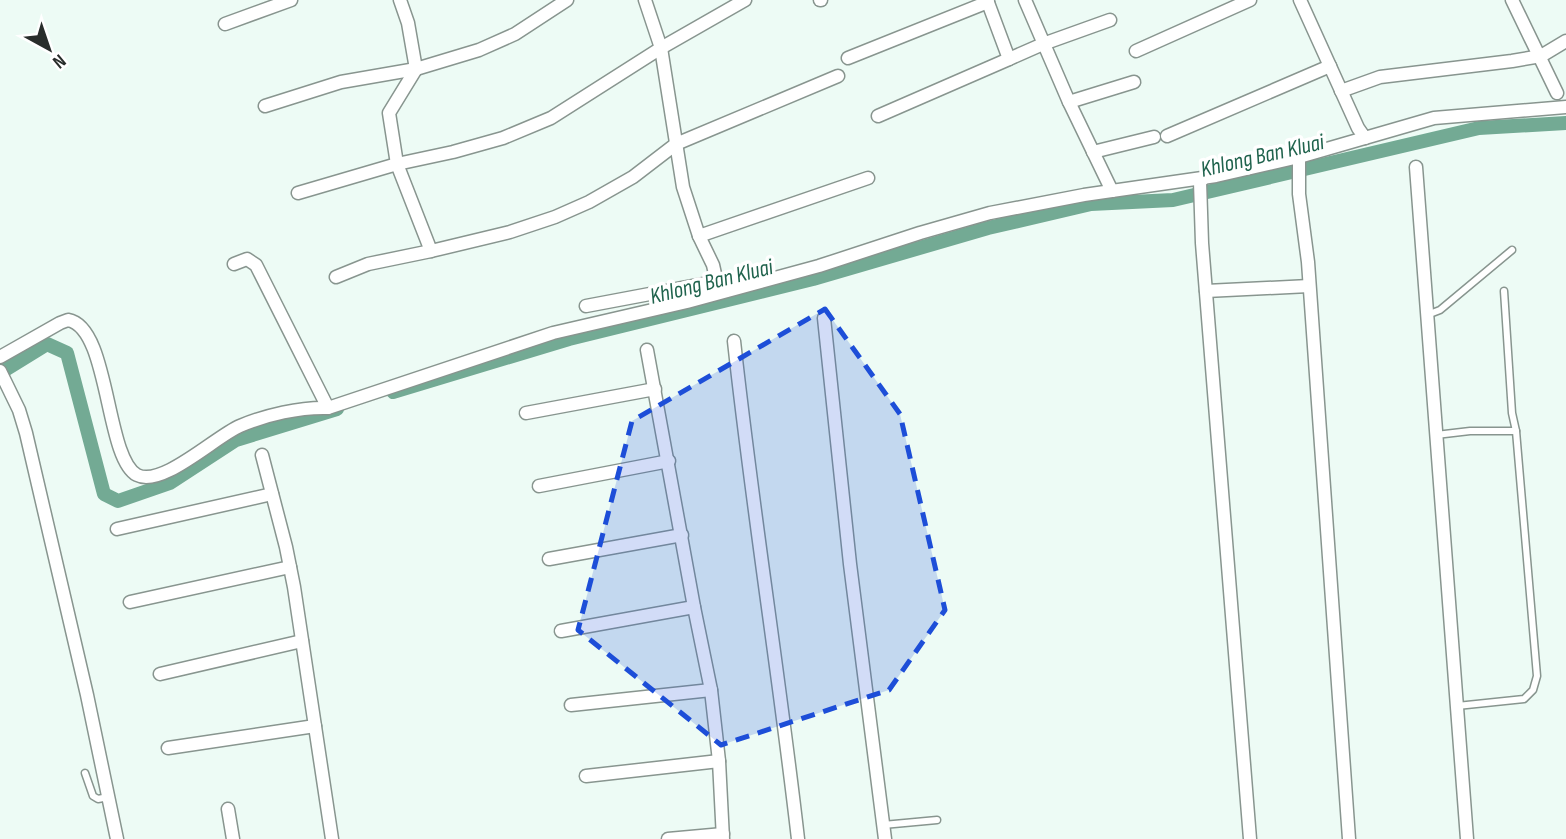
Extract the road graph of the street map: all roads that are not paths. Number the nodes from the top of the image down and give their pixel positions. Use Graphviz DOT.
graph roads {
  1 [pos="291,0"];
  2 [pos="400,0"];
  3 [pos="567,0"];
  4 [pos="645,0"];
  5 [pos="746,0"];
  6 [pos="1025,0"];
  7 [pos="1250,0"];
  8 [pos="1300,0"];
  9 [pos="1512,0"];
  10 [pos="987,1"];
  11 [pos="1110,20"];
  12 [pos="225,24"];
  13 [pos="1566,41"];
  14 [pos="1042,44"];
  15 [pos="662,48"];
  16 [pos="1136,51"];
  17 [pos="1541,56"];
  18 [pos="848,58"];
  19 [pos="1009,59"];
  20 [pos="1330,66"];
  21 [pos="416,69"];
  22 [pos="838,76"];
  23 [pos="1134,82"];
  24 [pos="1341,91"];
  25 [pos="1557,93"];
  26 [pos="1069,102"];
  27 [pos="265,106"];
  28 [pos="1566,107"];
  29 [pos="878,116"];
  30 [pos="1365,138"];
  31 [pos="676,144"];
  32 [pos="1093,152"];
  33 [pos="1298,161"];
  34 [pos="397,164"];
  35 [pos="1416,167"];
  36 [pos="868,178"];
  37 [pos="1202,180"];
  38 [pos="1112,191"];
  39 [pos="298,193"];
  40 [pos="698,236"];
  41 [pos="1511,250"];
  42 [pos="431,251"];
  43 [pos="234,264"];
  44 [pos="336,277"];
  45 [pos="1309,286"];
  46 [pos="1206,291"];
  47 [pos="1504,291"];
  48 [pos="586,306"];
  49 [pos="1427,315"];
  50 [pos="824,318"];
  51 [pos="734,341"];
  52 [pos="647,350"];
  53 [pos="0,357"];
  54 [pos="0,371"];
  55 [pos="655,389"];
  56 [pos="328,408"];
  57 [pos="526,413"];
  58 [pos="1516,431"];
  59 [pos="1436,435"];
  60 [pos="262,454"];
  61 [pos="669,461"];
  62 [pos="539,486"];
  63 [pos="272,494"];
  64 [pos="117,529"];
  65 [pos="682,536"];
  66 [pos="548,559"];
  67 [pos="290,567"];
  68 [pos="130,602"];
  69 [pos="694,607"];
  70 [pos="561,631"];
  71 [pos="302,641"];
  72 [pos="160,674"];
  73 [pos="711,690"];
  74 [pos="571,705"];
  75 [pos="1457,706"];
  76 [pos="315,726"];
  77 [pos="168,748"];
  78 [pos="719,761"];
  79 [pos="85,773"];
  80 [pos="586,776"];
  81 [pos="108,797"];
  82 [pos="228,809"];
  83 [pos="937,820"];
  84 [pos="883,825"];
  85 [pos="723,836"];
  86 [pos="117,839"];
  87 [pos="233,839"];
  88 [pos="332,839"];
  89 [pos="668,839"];
  90 [pos="798,839"];
  91 [pos="885,839"];
  92 [pos="1250,839"];
  93 [pos="1349,839"];
  94 [pos="1467,839"];
  1 -- 12 [label="street"];
  2 -- 21 [label="street"];
  3 -- 21 [label="street"];
  4 -- 15 [label="street"];
  5 -- 15 [label="street"];
  6 -- 14 [label="street"];
  7 -- 16 [label="street"];
  8 -- 20 [label="street"];
  9 -- 17 [label="street"];
  10 -- 18 [label="street"];
  10 -- 19 [label="street"];
  11 -- 14 [label="street"];
  13 -- 17 [label="street"];
  14 -- 19 [label="street"];
  14 -- 26 [label="street"];
  15 -- 31 [label="street"];
  15 -- 34 [label="street"];
  17 -- 24 [label="street"];
  17 -- 25 [label="street"];
  19 -- 29 [label="street"];
  20 -- 24 [label="street"];
  20 -- 32 [label="street"];
  21 -- 27 [label="street"];
  21 -- 34 [label="street"];
  22 -- 31 [label="street"];
  23 -- 26 [label="street"];
  24 -- 30 [label="street"];
  26 -- 32 [label="street"];
  28 -- 30 [label="street"];
  30 -- 33 [label="street"];
  31 -- 40 [label="street"];
  31 -- 42 [label="street"];
  32 -- 38 [label="street"];
  33 -- 37 [label="street"];
  33 -- 45 [label="street"];
  34 -- 39 [label="street"];
  34 -- 42 [label="street"];
  35 -- 49 [label="street"];
  36 -- 40 [label="street"];
  37 -- 38 [label="street"];
  37 -- 46 [label="street"];
  38 -- 56 [label="street"];
  40 -- 48 [label="street"];
  41 -- 49 [label="lane"];
  42 -- 44 [label="street"];
  43 -- 56 [label="street"];
  45 -- 46 [label="street"];
  45 -- 93 [label="street"];
  46 -- 92 [label="street"];
  47 -- 58 [label="lane"];
  49 -- 59 [label="street"];
  50 -- 84 [label="street"];
  51 -- 90 [label="street"];
  52 -- 55 [label="street"];
  53 -- 56 [label="street"];
  54 -- 81 [label="street"];
  55 -- 57 [label="street"];
  55 -- 61 [label="street"];
  58 -- 59 [label="lane"];
  58 -- 75 [label="lane"];
  59 -- 75 [label="street"];
  60 -- 63 [label="street"];
  61 -- 62 [label="street"];
  61 -- 65 [label="street"];
  63 -- 64 [label="street"];
  63 -- 67 [label="street"];
  65 -- 66 [label="street"];
  65 -- 69 [label="street"];
  67 -- 68 [label="street"];
  67 -- 71 [label="street"];
  69 -- 70 [label="street"];
  69 -- 73 [label="street"];
  71 -- 72 [label="street"];
  71 -- 76 [label="street"];
  73 -- 74 [label="street"];
  73 -- 78 [label="street"];
  75 -- 94 [label="street"];
  76 -- 77 [label="street"];
  76 -- 88 [label="street"];
  78 -- 80 [label="street"];
  78 -- 85 [label="street"];
  79 -- 81 [label="lane"];
  81 -- 86 [label="street"];
  82 -- 87 [label="street"];
  83 -- 84 [label="lane"];
  84 -- 91 [label="street"];
  85 -- 89 [label="street"];
}
